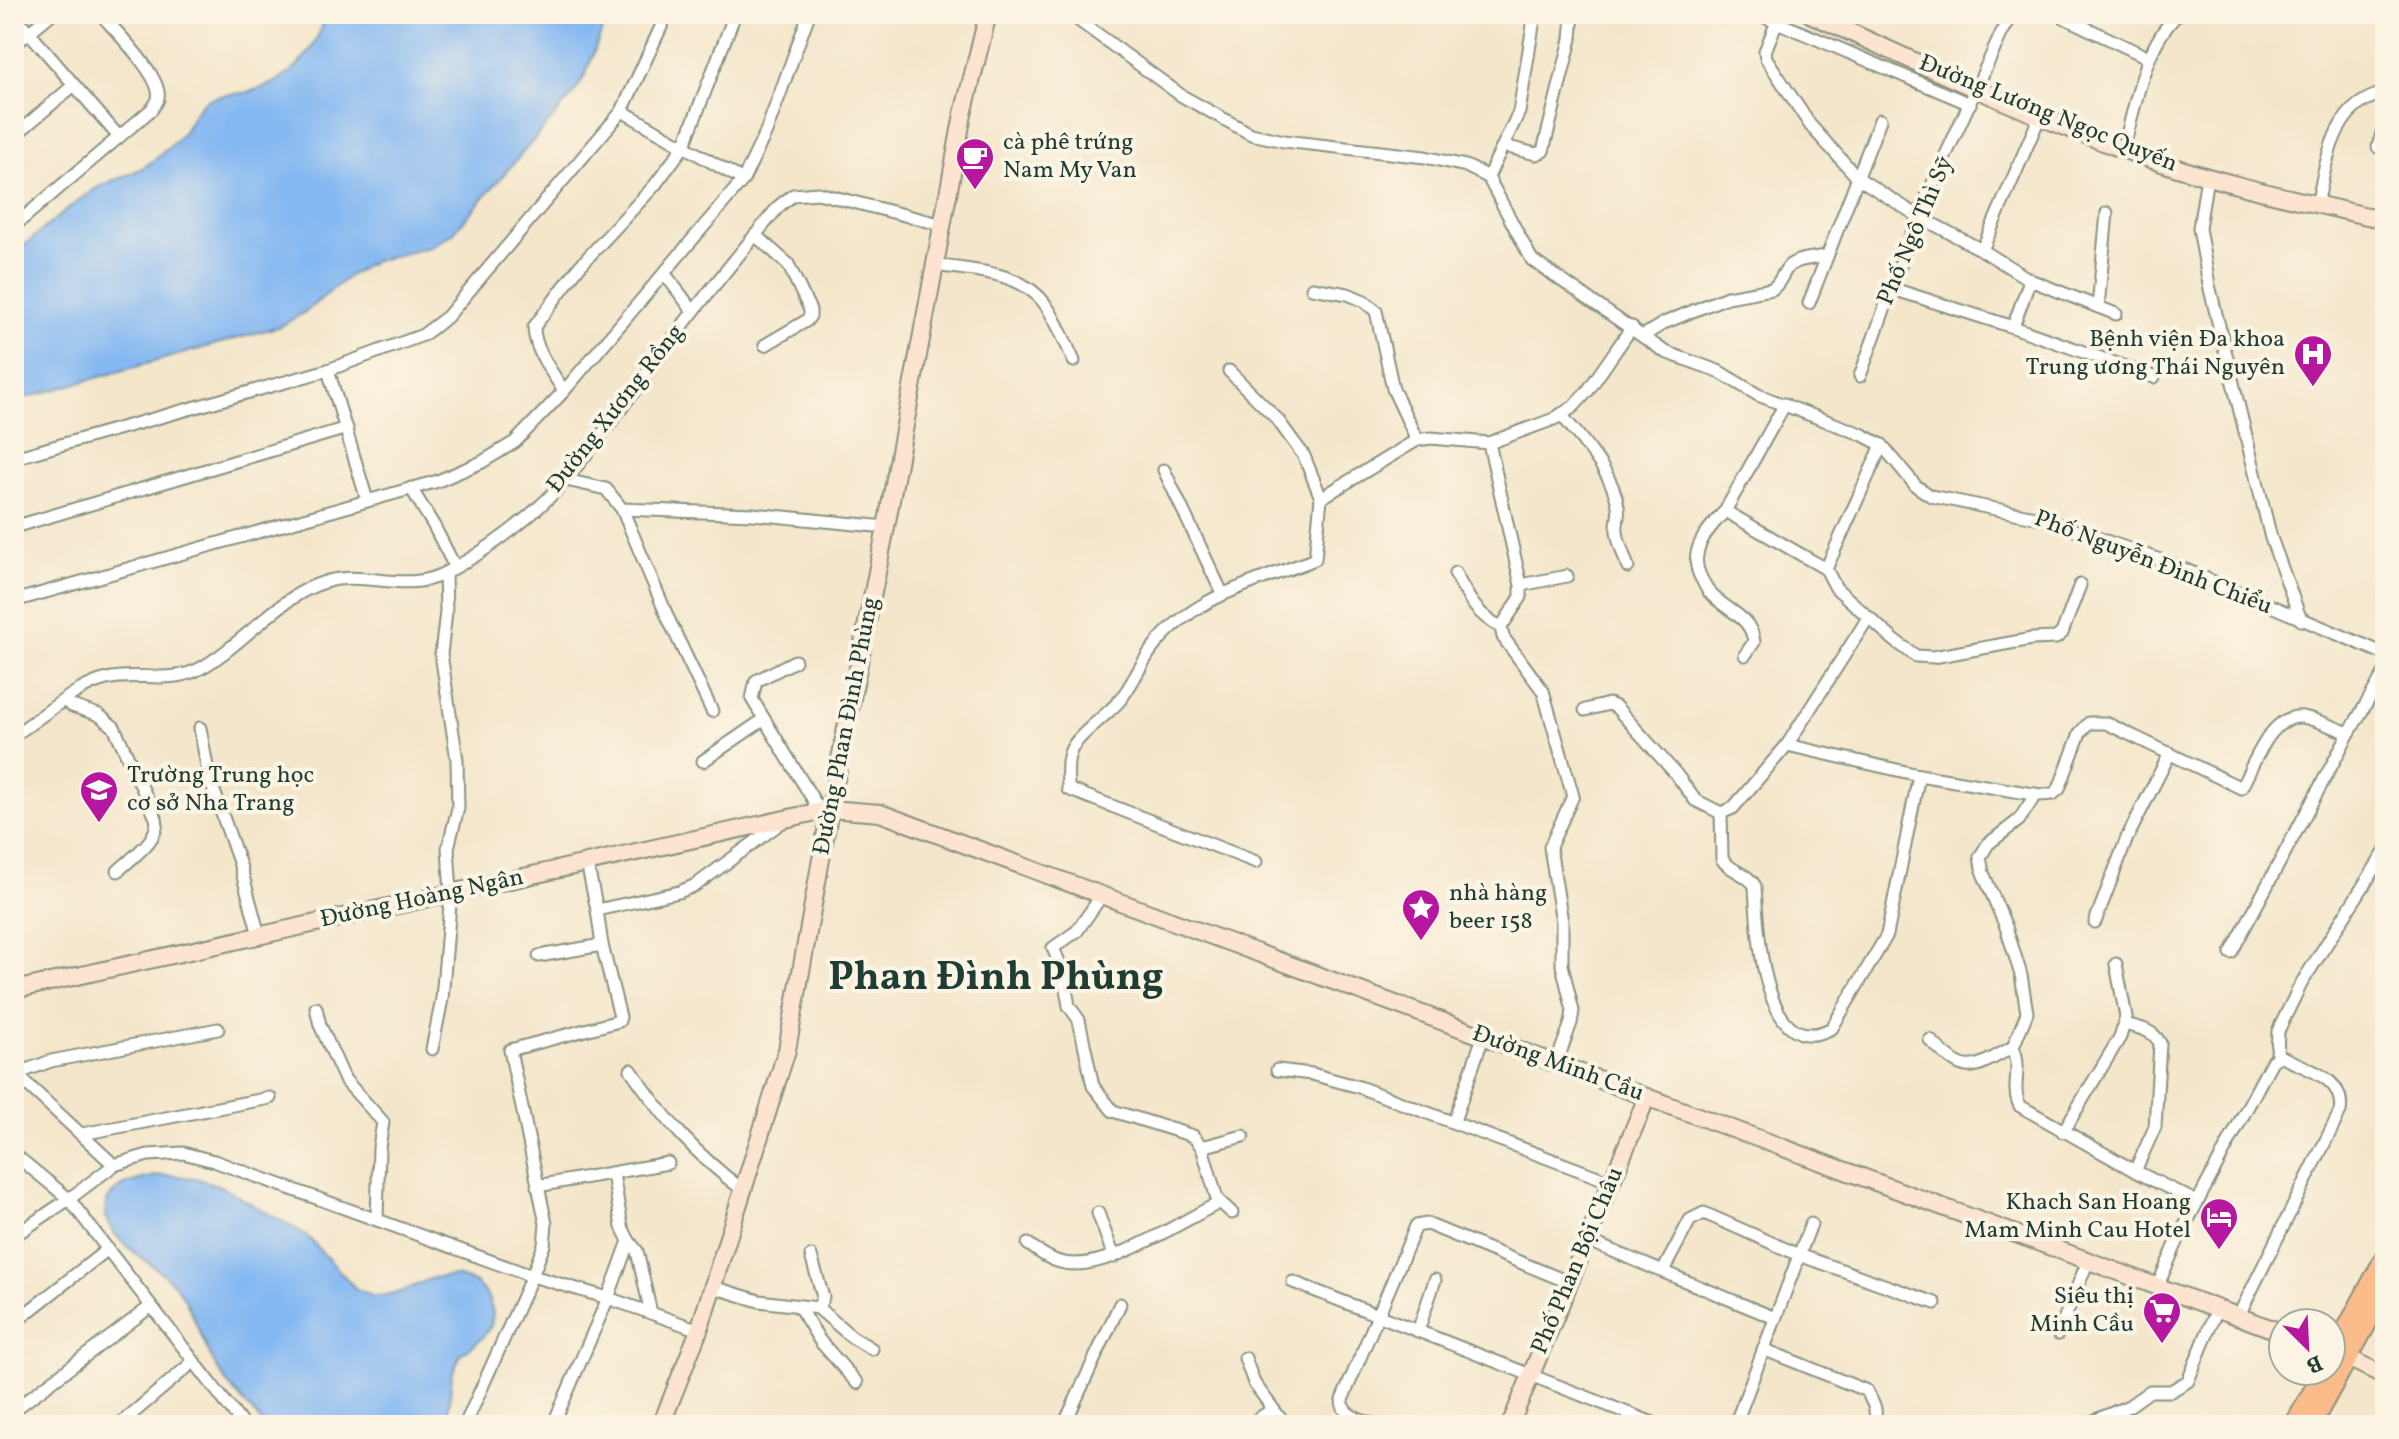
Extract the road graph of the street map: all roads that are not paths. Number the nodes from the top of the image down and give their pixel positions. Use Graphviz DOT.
graph roads {
  1 [pos="51,14"];
  2 [pos="101,14"];
  3 [pos="667,14"];
  4 [pos="735,14"];
  5 [pos="809,14"];
  6 [pos="988,14"];
  7 [pos="1070,14"];
  8 [pos="1538,14"];
  9 [pos="1573,14"];
  10 [pos="1758,14"];
  11 [pos="1810,14"];
  12 [pos="2013,14"];
  13 [pos="2057,14"];
  14 [pos="14,15"];
  15 [pos="2174,16"];
  16 [pos="1778,18"];
  17 [pos="29,32"];
  18 [pos="14,45"];
  19 [pos="2149,58"];
  20 [pos="74,85"];
  21 [pos="1977,88"];
  22 [pos="2385,93"];
  23 [pos="1970,104"];
  24 [pos="622,111"];
  25 [pos="2040,116"];
  26 [pos="1880,120"];
  27 [pos="2385,123"];
  28 [pos="14,136"];
  29 [pos="119,137"];
  30 [pos="684,146"];
  31 [pos="1504,146"];
  32 [pos="2378,147"];
  33 [pos="2123,150"];
  34 [pos="1488,177"];
  35 [pos="2207,177"];
  36 [pos="1858,178"];
  37 [pos="743,180"];
  38 [pos="2317,205"];
  39 [pos="2107,213"];
  40 [pos="1918,216"];
  41 [pos="2385,220"];
  42 [pos="943,225"];
  43 [pos="14,226"];
  44 [pos="755,235"];
  45 [pos="1982,250"];
  46 [pos="1827,256"];
  47 [pos="935,265"];
  48 [pos="665,274"];
  49 [pos="2030,280"];
  50 [pos="1312,288"];
  51 [pos="1890,288"];
  52 [pos="1809,303"];
  53 [pos="2098,307"];
  54 [pos="693,311"];
  55 [pos="2116,314"];
  56 [pos="1632,327"];
  57 [pos="2013,327"];
  58 [pos="1643,336"];
  59 [pos="765,345"];
  60 [pos="1074,361"];
  61 [pos="328,370"];
  62 [pos="1229,371"];
  63 [pos="1860,376"];
  64 [pos="2154,377"];
  65 [pos="564,391"];
  66 [pos="1785,404"];
  67 [pos="1561,414"];
  68 [pos="347,428"];
  69 [pos="1417,440"];
  70 [pos="1489,443"];
  71 [pos="1882,445"];
  72 [pos="14,458"];
  73 [pos="1164,470"];
  74 [pos="566,480"];
  75 [pos="411,488"];
  76 [pos="1321,498"];
  77 [pos="367,500"];
  78 [pos="622,509"];
  79 [pos="1725,511"];
  80 [pos="14,527"];
  81 [pos="886,527"];
  82 [pos="1628,567"];
  83 [pos="1826,569"];
  84 [pos="450,570"];
  85 [pos="1455,573"];
  86 [pos="1567,576"];
  87 [pos="1521,585"];
  88 [pos="2080,585"];
  89 [pos="1222,593"];
  90 [pos="14,601"];
  91 [pos="1868,618"];
  92 [pos="2301,620"];
  93 [pos="1501,627"];
  94 [pos="2385,654"];
  95 [pos="1745,655"];
  96 [pos="795,661"];
  97 [pos="2385,672"];
  98 [pos="65,701"];
  99 [pos="1585,710"];
  100 [pos="712,711"];
  101 [pos="763,720"];
  102 [pos="200,728"];
  103 [pos="2349,733"];
  104 [pos="14,735"];
  105 [pos="1787,745"];
  106 [pos="2170,753"];
  107 [pos="703,761"];
  108 [pos="1919,775"];
  109 [pos="2036,794"];
  110 [pos="825,810"];
  111 [pos="1721,813"];
  112 [pos="782,821"];
  113 [pos="2385,852"];
  114 [pos="1256,862"];
  115 [pos="587,863"];
  116 [pos="118,871"];
  117 [pos="451,893"];
  118 [pos="1102,895"];
  119 [pos="597,910"];
  120 [pos="2095,922"];
  121 [pos="259,935"];
  122 [pos="602,945"];
  123 [pos="2231,953"];
  124 [pos="539,956"];
  125 [pos="2116,964"];
  126 [pos="14,990"];
  127 [pos="316,1008"];
  128 [pos="2124,1024"];
  129 [pos="218,1029"];
  130 [pos="1483,1037"];
  131 [pos="1930,1040"];
  132 [pos="2013,1047"];
  133 [pos="432,1049"];
  134 [pos="2277,1057"];
  135 [pos="1556,1064"];
  136 [pos="631,1070"];
  137 [pos="1277,1070"];
  138 [pos="15,1073"];
  139 [pos="1647,1097"];
  140 [pos="270,1098"];
  141 [pos="1454,1121"];
  142 [pos="2063,1132"];
  143 [pos="82,1134"];
  144 [pos="1243,1136"];
  145 [pos="1202,1147"];
  146 [pos="14,1154"];
  147 [pos="668,1163"];
  148 [pos="114,1165"];
  149 [pos="2135,1171"];
  150 [pos="613,1174"];
  151 [pos="1611,1182"];
  152 [pos="537,1186"];
  153 [pos="744,1191"];
  154 [pos="69,1199"];
  155 [pos="2197,1202"];
  156 [pos="1219,1203"];
  157 [pos="1098,1213"];
  158 [pos="1232,1213"];
  159 [pos="377,1220"];
  160 [pos="1811,1224"];
  161 [pos="14,1236"];
  162 [pos="1586,1240"];
  163 [pos="629,1241"];
  164 [pos="1028,1244"];
  165 [pos="108,1249"];
  166 [pos="1799,1255"];
  167 [pos="811,1256"];
  168 [pos="1114,1257"];
  169 [pos="2385,1257"];
  170 [pos="2088,1261"];
  171 [pos="1663,1271"];
  172 [pos="532,1276"];
  173 [pos="1435,1280"];
  174 [pos="1293,1282"];
  175 [pos="1568,1282"];
  176 [pos="713,1287"];
  177 [pos="2157,1287"];
  178 [pos="2385,1291"];
  179 [pos="608,1298"];
  180 [pos="1935,1303"];
  181 [pos="1120,1304"];
  182 [pos="150,1307"];
  183 [pos="800,1308"];
  184 [pos="818,1308"];
  185 [pos="2217,1309"];
  186 [pos="651,1313"];
  187 [pos="1377,1315"];
  188 [pos="2238,1317"];
  189 [pos="1775,1318"];
  190 [pos="19,1319"];
  191 [pos="2267,1327"];
  192 [pos="699,1330"];
  193 [pos="1418,1331"];
  194 [pos="2347,1333"];
  195 [pos="2058,1334"];
  196 [pos="2347,1341"];
  197 [pos="872,1349"];
  198 [pos="1763,1349"];
  199 [pos="1245,1358"];
  200 [pos="2347,1360"];
  201 [pos="193,1362"];
  202 [pos="1529,1375"];
  203 [pos="2385,1376"];
  204 [pos="857,1383"];
  205 [pos="2315,1387"];
  206 [pos="2325,1387"];
  207 [pos="1273,1409"];
  208 [pos="14,1410"];
  209 [pos="240,1421"];
  210 [pos="119,1425"];
  211 [pos="226,1425"];
  212 [pos="465,1425"];
  213 [pos="553,1425"];
  214 [pos="661,1425"];
  215 [pos="1064,1425"];
  216 [pos="1249,1425"];
  217 [pos="1285,1425"];
  218 [pos="1376,1425"];
  219 [pos="1510,1425"];
  220 [pos="1658,1425"];
  221 [pos="1735,1425"];
  222 [pos="1876,1425"];
  223 [pos="2084,1425"];
  224 [pos="2294,1425"];
  225 [pos="2311,1425"];
  1 -- 17 [label="street"];
  2 -- 29 [label="street"];
  3 -- 24 [label="street"];
  4 -- 30 [label="street"];
  5 -- 37 [label="street"];
  6 -- 42 [label="street, Đường Phan Đình Phùng"];
  7 -- 34 [label="street"];
  8 -- 31 [label="street"];
  9 -- 31 [label="street"];
  10 -- 16 [label="street"];
  11 -- 21 [label="street, Đường Lương Ngọc Quyến"];
  12 -- 21 [label="street, Phố Ngô Thì Sỹ"];
  13 -- 19 [label="street"];
  14 -- 17 [label="street"];
  15 -- 19 [label="street"];
  16 -- 23 [label="street"];
  16 -- 36 [label="street"];
  17 -- 18 [label="street"];
  17 -- 20 [label="street"];
  19 -- 33 [label="street"];
  20 -- 28 [label="street"];
  20 -- 29 [label="street"];
  21 -- 23 [label="street, Phố Ngô Thì Sỹ"];
  21 -- 25 [label="street, Đường Lương Ngọc Quyến"];
  22 -- 38 [label="street"];
  23 -- 40 [label="street, Phố Ngô Thì Sỹ"];
  24 -- 30 [label="street"];
  24 -- 61 [label="street"];
  25 -- 33 [label="street, Đường Lương Ngọc Quyến"];
  25 -- 45 [label="street"];
  26 -- 36 [label="street"];
  27 -- 32 [label="street"];
  29 -- 43 [label="street"];
  30 -- 37 [label="street"];
  30 -- 65 [label="street"];
  31 -- 34 [label="street"];
  33 -- 35 [label="street, Đường Lương Ngọc Quyến"];
  34 -- 56 [label="street, Phố Nguyễn Đình Chiểu"];
  35 -- 38 [label="street, Đường Lương Ngọc Quyến"];
  35 -- 92 [label="street"];
  36 -- 40 [label="street"];
  36 -- 46 [label="street"];
  37 -- 48 [label="street"];
  38 -- 41 [label="street, Đường Lương Ngọc Quyến"];
  39 -- 53 [label="street"];
  40 -- 45 [label="street"];
  40 -- 51 [label="street, Phố Ngô Thì Sỹ"];
  42 -- 44 [label="street, Đường Xương Rồng"];
  42 -- 47 [label="street, Đường Phan Đình Phùng"];
  44 -- 54 [label="street, Đường Xương Rồng"];
  44 -- 59 [label="street"];
  45 -- 49 [label="street"];
  46 -- 52 [label="street"];
  46 -- 58 [label="street"];
  47 -- 60 [label="street"];
  47 -- 81 [label="street, Đường Phan Đình Phùng"];
  48 -- 54 [label="street"];
  48 -- 65 [label="street"];
  49 -- 53 [label="street"];
  49 -- 57 [label="street"];
  50 -- 69 [label="street"];
  51 -- 57 [label="street"];
  51 -- 63 [label="street, Phố Ngô Thì Sỹ"];
  53 -- 55 [label="street"];
  54 -- 74 [label="street, Đường Xương Rồng"];
  56 -- 58 [label="street, Phố Nguyễn Đình Chiểu"];
  56 -- 67 [label="street"];
  57 -- 64 [label="street"];
  58 -- 66 [label="street, Phố Nguyễn Đình Chiểu"];
  61 -- 68 [label="street"];
  61 -- 72 [label="street"];
  62 -- 76 [label="street"];
  65 -- 75 [label="street"];
  66 -- 71 [label="street, Phố Nguyễn Đình Chiểu"];
  66 -- 79 [label="street"];
  67 -- 70 [label="street"];
  67 -- 82 [label="street"];
  68 -- 77 [label="street"];
  68 -- 80 [label="street"];
  69 -- 70 [label="street"];
  69 -- 76 [label="street"];
  70 -- 87 [label="street"];
  71 -- 83 [label="street"];
  71 -- 92 [label="street, Phố Nguyễn Đình Chiểu"];
  73 -- 89 [label="street"];
  74 -- 78 [label="street"];
  74 -- 84 [label="street, Đường Xương Rồng"];
  75 -- 77 [label="street"];
  75 -- 84 [label="street"];
  76 -- 89 [label="street"];
  77 -- 90 [label="street"];
  78 -- 81 [label="street"];
  78 -- 100 [label="street"];
  79 -- 83 [label="street"];
  79 -- 95 [label="street"];
  81 -- 110 [label="street, Đường Phan Đình Phùng"];
  83 -- 91 [label="street"];
  84 -- 98 [label="street, Đường Xương Rồng"];
  84 -- 117 [label="street"];
  85 -- 93 [label="street"];
  86 -- 87 [label="street"];
  87 -- 93 [label="street"];
  88 -- 91 [label="street"];
  89 -- 114 [label="street"];
  91 -- 105 [label="street"];
  92 -- 94 [label="street, Phố Nguyễn Đình Chiểu"];
  93 -- 135 [label="street"];
  96 -- 101 [label="street"];
  97 -- 103 [label="street"];
  98 -- 104 [label="street, Đường Xương Rồng"];
  98 -- 116 [label="street"];
  99 -- 111 [label="street"];
  101 -- 107 [label="street"];
  101 -- 110 [label="street"];
  102 -- 121 [label="street"];
  103 -- 106 [label="street"];
  103 -- 123 [label="street"];
  105 -- 108 [label="street"];
  105 -- 111 [label="street"];
  106 -- 109 [label="street"];
  106 -- 120 [label="street"];
  108 -- 109 [label="street"];
  108 -- 111 [label="street"];
  109 -- 132 [label="street"];
  110 -- 112 [label="street, Đường Hoàng Ngân"];
  110 -- 118 [label="street, Đường Minh Cầu"];
  110 -- 153 [label="street, Đường Phan Đình Phùng"];
  112 -- 115 [label="street, Đường Hoàng Ngân"];
  112 -- 119 [label="street"];
  113 -- 134 [label="street"];
  115 -- 117 [label="street, Đường Hoàng Ngân"];
  115 -- 119 [label="street"];
  117 -- 121 [label="street, Đường Hoàng Ngân"];
  117 -- 133 [label="street"];
  118 -- 130 [label="street, Đường Minh Cầu"];
  118 -- 145 [label="street"];
  119 -- 122 [label="street"];
  121 -- 126 [label="street, Đường Hoàng Ngân"];
  122 -- 124 [label="street"];
  122 -- 152 [label="street"];
  125 -- 128 [label="street"];
  127 -- 159 [label="street"];
  128 -- 142 [label="street"];
  128 -- 149 [label="street"];
  129 -- 138 [label="street"];
  130 -- 135 [label="street, Đường Minh Cầu"];
  130 -- 141 [label="street"];
  131 -- 132 [label="street"];
  132 -- 142 [label="street"];
  134 -- 155 [label="street"];
  134 -- 188 [label="street"];
  135 -- 139 [label="street, Đường Minh Cầu"];
  136 -- 153 [label="street"];
  137 -- 141 [label="street"];
  138 -- 143 [label="street"];
  139 -- 151 [label="street, Phố Phan Bội Châu"];
  139 -- 170 [label="street, Đường Minh Cầu"];
  140 -- 143 [label="street"];
  141 -- 151 [label="street"];
  142 -- 149 [label="street"];
  143 -- 148 [label="street"];
  144 -- 145 [label="street"];
  145 -- 156 [label="street"];
  146 -- 154 [label="street"];
  147 -- 150 [label="street"];
  148 -- 154 [label="street"];
  148 -- 159 [label="street"];
  149 -- 155 [label="street"];
  150 -- 152 [label="street"];
  150 -- 163 [label="street"];
  151 -- 162 [label="street, Phố Phan Bội Châu"];
  152 -- 172 [label="street"];
  153 -- 176 [label="street, Đường Phan Đình Phùng"];
  154 -- 161 [label="street"];
  154 -- 165 [label="street"];
  155 -- 177 [label="street"];
  156 -- 158 [label="street"];
  156 -- 168 [label="street"];
  157 -- 168 [label="street"];
  159 -- 172 [label="street"];
  160 -- 166 [label="street"];
  162 -- 171 [label="street"];
  162 -- 175 [label="street, Phố Phan Bội Châu"];
  163 -- 179 [label="street"];
  163 -- 186 [label="street"];
  164 -- 168 [label="street"];
  165 -- 182 [label="street"];
  165 -- 190 [label="street"];
  166 -- 171 [label="street"];
  166 -- 180 [label="street"];
  166 -- 189 [label="street"];
  167 -- 184 [label="street"];
  169 -- 194 [label="main road"];
  170 -- 177 [label="street, Đường Minh Cầu"];
  170 -- 195 [label="street"];
  171 -- 189 [label="street"];
  172 -- 179 [label="street"];
  172 -- 212 [label="street"];
  173 -- 193 [label="street"];
  174 -- 187 [label="street"];
  175 -- 187 [label="street"];
  175 -- 202 [label="street, Phố Phan Bội Châu"];
  176 -- 183 [label="street"];
  176 -- 192 [label="street, Đường Phan Đình Phùng"];
  177 -- 185 [label="street, Đường Minh Cầu"];
  178 -- 196 [label="main road"];
  179 -- 186 [label="street"];
  179 -- 213 [label="street"];
  181 -- 215 [label="street"];
  182 -- 201 [label="street"];
  182 -- 208 [label="street"];
  183 -- 184 [label="street"];
  183 -- 204 [label="street"];
  184 -- 197 [label="street"];
  185 -- 188 [label="street, Đường Minh Cầu"];
  185 -- 223 [label="street"];
  186 -- 192 [label="street"];
  187 -- 193 [label="street"];
  187 -- 218 [label="street"];
  188 -- 191 [label="street, Đường Minh Cầu"];
  189 -- 198 [label="street"];
  192 -- 214 [label="street, Đường Phan Đình Phùng"];
  193 -- 202 [label="street"];
  198 -- 221 [label="street"];
  198 -- 222 [label="street"];
  199 -- 207 [label="street"];
  200 -- 203 [label="street"];
  201 -- 209 [label="street"];
  201 -- 210 [label="street"];
  202 -- 219 [label="street, Phố Phan Bội Châu"];
  202 -- 220 [label="street"];
  205 -- 224 [label="main road"];
  206 -- 225 [label="main road"];
  207 -- 216 [label="street"];
  207 -- 217 [label="street"];
  209 -- 211 [label="street"];
}
